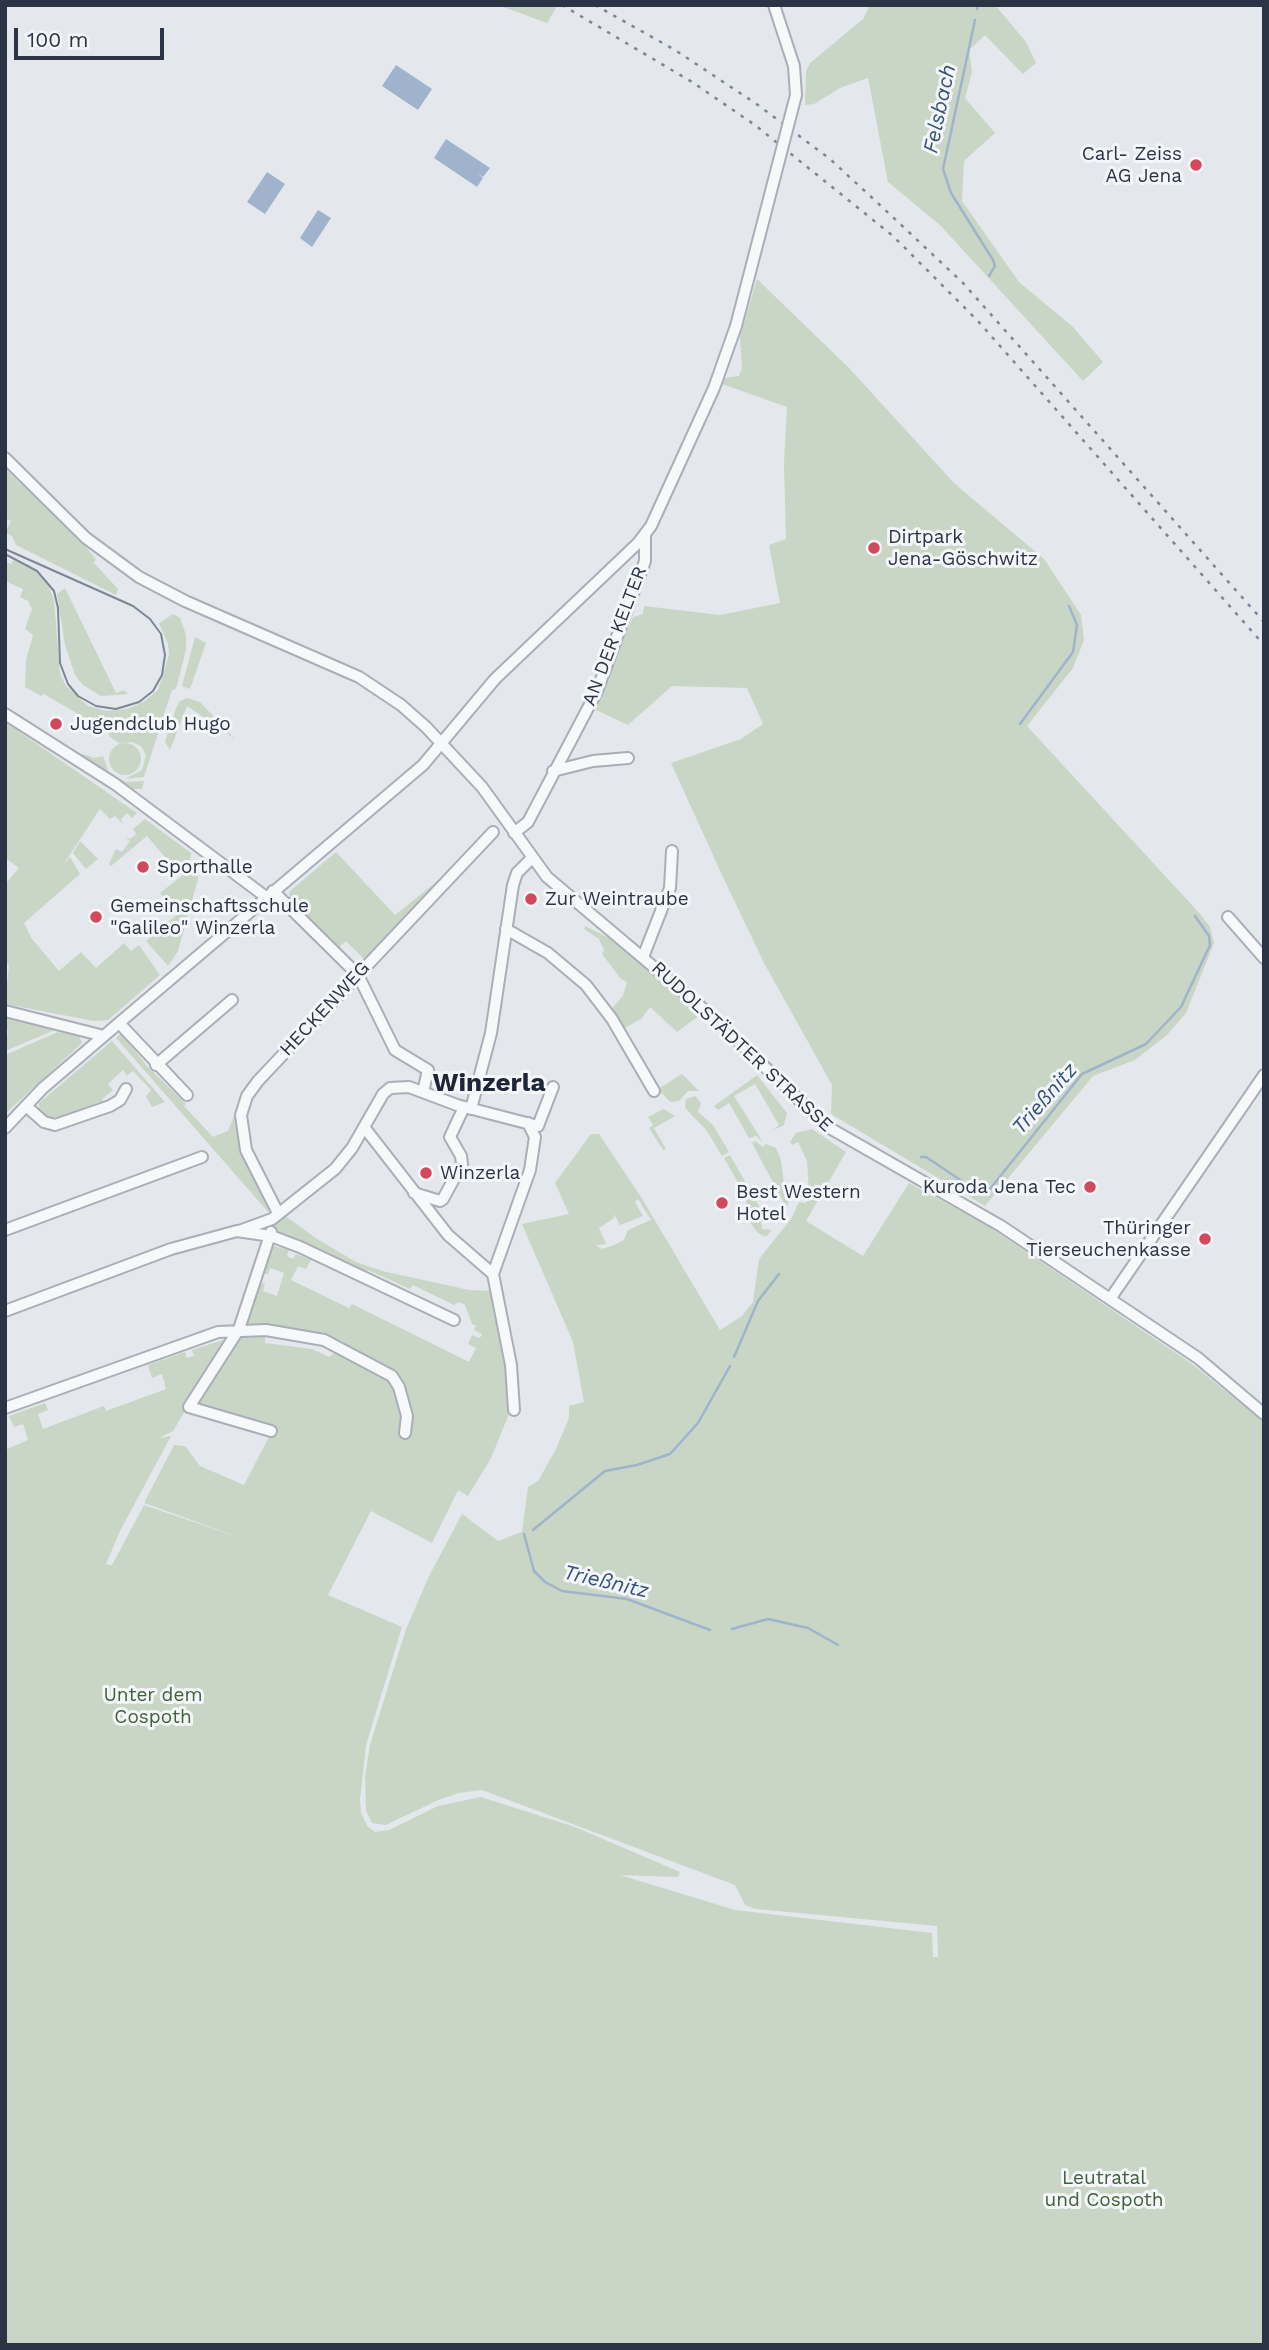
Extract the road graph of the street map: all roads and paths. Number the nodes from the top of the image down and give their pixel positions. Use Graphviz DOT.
graph roads {
  1 [pos="774,5"];
  2 [pos="5,458"];
  3 [pos="645,535"];
  4 [pos="5,714"];
  5 [pos="442,743"];
  6 [pos="628,758"];
  7 [pos="553,771"];
  8 [pos="493,832"];
  9 [pos="514,833"];
  10 [pos="672,851"];
  11 [pos="531,859"];
  12 [pos="269,894"];
  13 [pos="1228,916"];
  14 [pos="506,929"];
  15 [pos="643,957"];
  16 [pos="1264,958"];
  17 [pos="358,975"];
  18 [pos="232,1000"];
  19 [pos="5,1011"];
  20 [pos="119,1023"];
  21 [pos="104,1036"];
  22 [pos="156,1065"];
  23 [pos="1264,1075"];
  24 [pos="552,1087"];
  25 [pos="126,1089"];
  26 [pos="654,1091"];
  27 [pos="423,1092"];
  28 [pos="187,1095"];
  29 [pos="26,1105"];
  30 [pos="467,1108"];
  31 [pos="527,1123"];
  32 [pos="364,1127"];
  33 [pos="5,1128"];
  34 [pos="202,1157"];
  35 [pos="414,1194"];
  36 [pos="275,1216"];
  37 [pos="5,1230"];
  38 [pos="237,1231"];
  39 [pos="271,1236"];
  40 [pos="494,1273"];
  41 [pos="1110,1299"];
  42 [pos="5,1311"];
  43 [pos="454,1320"];
  44 [pos="239,1329"];
  45 [pos="5,1408"];
  46 [pos="514,1410"];
  47 [pos="1264,1414"];
  48 [pos="271,1431"];
  49 [pos="405,1433"];
  1 -- 3 [label="street, bridge"];
  2 -- 5 [label="street, RUDOLSTÄDTER STRASSE"];
  3 -- 5 [label="street"];
  3 -- 7 [label="street, AN DER KELTER"];
  4 -- 12 [label="street"];
  5 -- 9 [label="street, RUDOLSTÄDTER STRASSE"];
  5 -- 12 [label="street"];
  6 -- 7 [label="street"];
  7 -- 9 [label="street, AN DER KELTER"];
  8 -- 17 [label="street, HECKENWEG"];
  9 -- 11 [label="street, RUDOLSTÄDTER STRASSE"];
  10 -- 15 [label="street"];
  11 -- 14 [label="street"];
  11 -- 15 [label="street, RUDOLSTÄDTER STRASSE"];
  12 -- 17 [label="street"];
  12 -- 20 [label="street"];
  13 -- 16 [label="street"];
  14 -- 26 [label="street"];
  14 -- 30 [label="street"];
  15 -- 41 [label="street, RUDOLSTÄDTER STRASSE"];
  17 -- 27 [label="street"];
  17 -- 36 [label="street, HECKENWEG"];
  18 -- 22 [label="street"];
  19 -- 21 [label="street"];
  20 -- 21 [label="street"];
  20 -- 22 [label="street"];
  21 -- 29 [label="street"];
  22 -- 28 [label="street"];
  23 -- 41 [label="street"];
  24 -- 31 [label="street"];
  25 -- 29 [label="street"];
  27 -- 30 [label="street"];
  27 -- 32 [label="street"];
  29 -- 33 [label="street"];
  30 -- 31 [label="street"];
  30 -- 35 [label="street"];
  31 -- 40 [label="street"];
  32 -- 35 [label="street"];
  32 -- 36 [label="street"];
  34 -- 37 [label="street"];
  35 -- 40 [label="street"];
  36 -- 38 [label="street"];
  36 -- 39 [label="street"];
  38 -- 39 [label="street"];
  38 -- 42 [label="street"];
  39 -- 43 [label="street"];
  39 -- 44 [label="street"];
  40 -- 46 [label="street"];
  41 -- 47 [label="street, RUDOLSTÄDTER STRASSE"];
  44 -- 45 [label="street"];
  44 -- 48 [label="street"];
  44 -- 49 [label="street"];
}
